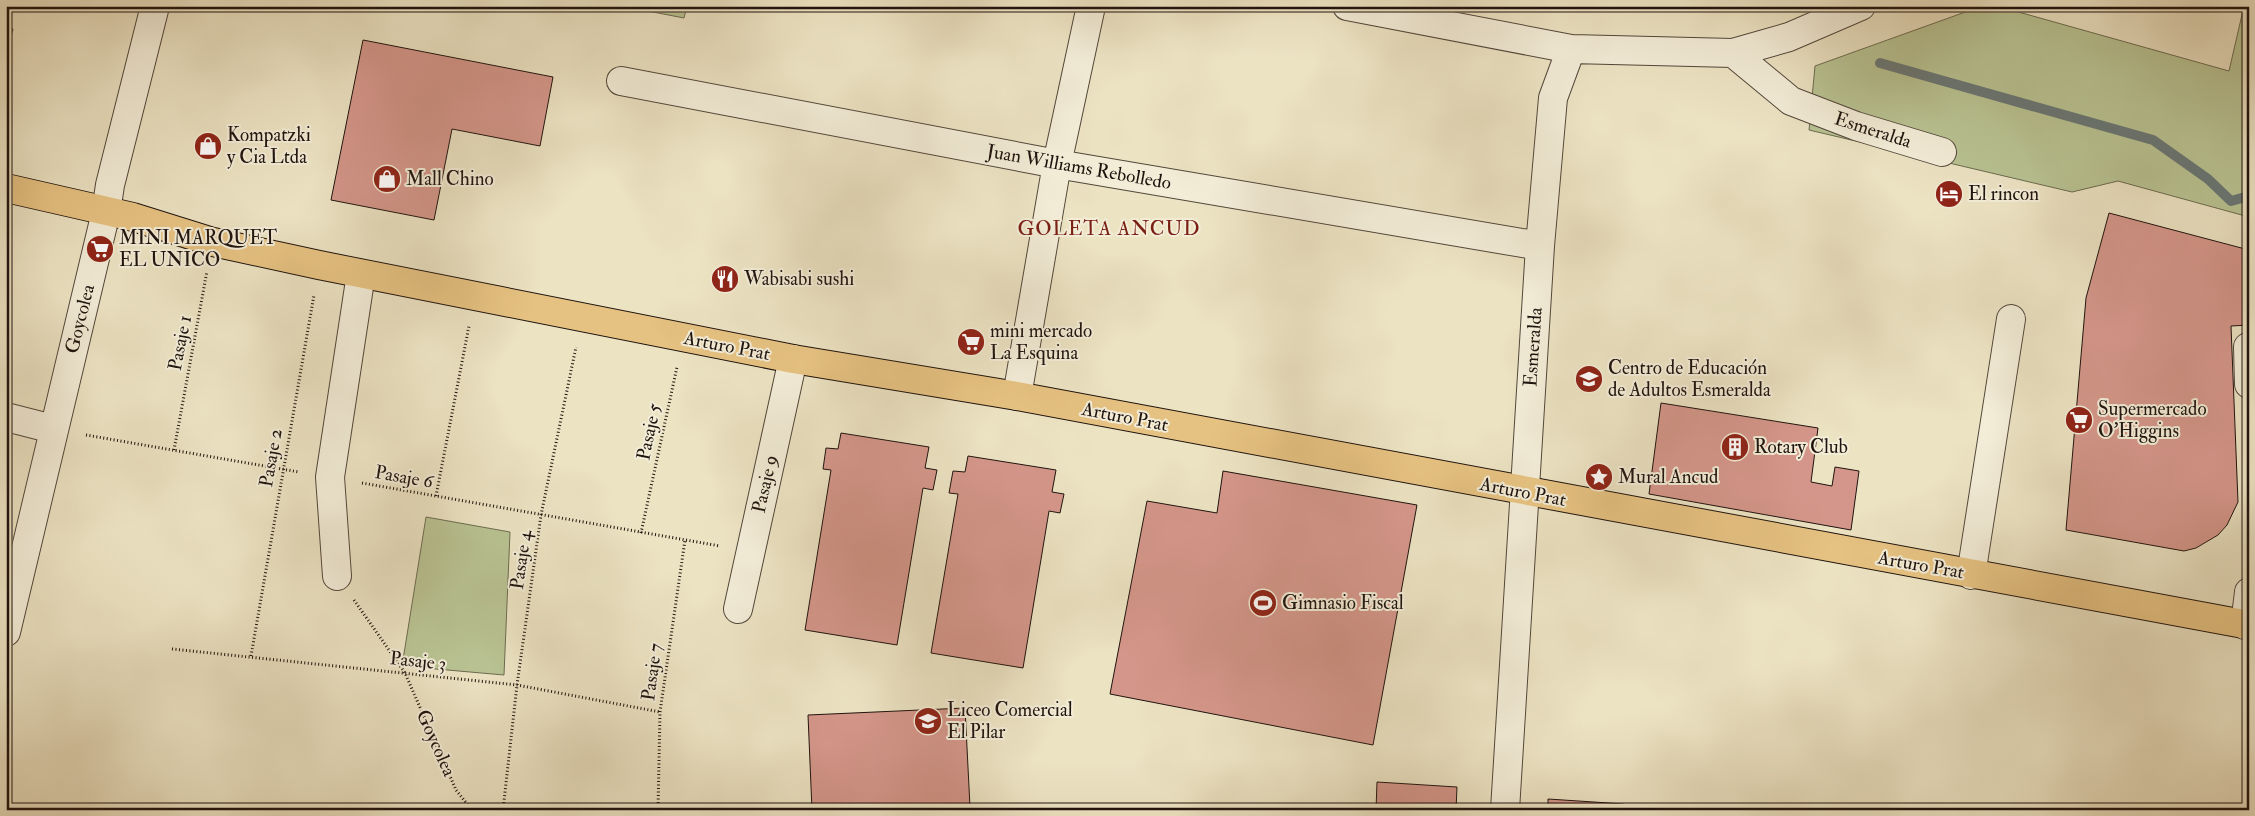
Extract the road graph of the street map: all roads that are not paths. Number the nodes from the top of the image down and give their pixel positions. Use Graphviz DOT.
graph roads {
  1 [pos="155,6"];
  2 [pos="1091,6"];
  3 [pos="1347,6"];
  4 [pos="1861,6"];
  5 [pos="1571,49"];
  6 [pos="1733,53"];
  7 [pos="621,81"];
  8 [pos="1942,152"];
  9 [pos="1057,164"];
  10 [pos="6,188"];
  11 [pos="106,212"];
  12 [pos="1540,246"];
  13 [pos="360,274"];
  14 [pos="2011,319"];
  15 [pos="2248,347"];
  16 [pos="793,359"];
  17 [pos="2249,384"];
  18 [pos="1017,396"];
  19 [pos="6,417"];
  20 [pos="54,429"];
  21 [pos="1523,492"];
  22 [pos="1971,574"];
  23 [pos="337,576"];
  24 [pos="2249,592"];
  25 [pos="738,609"];
  26 [pos="2247,625"];
  27 [pos="6,632"];
  28 [pos="1505,810"];
  1 -- 11 [label="street, Goycolea"];
  2 -- 9 [label="street"];
  3 -- 5 [label="street"];
  4 -- 6 [label="street"];
  5 -- 6 [label="street"];
  5 -- 12 [label="street, Esmeralda"];
  6 -- 8 [label="street, Esmeralda"];
  7 -- 9 [label="street, Juan Williams Rebolledo"];
  9 -- 12 [label="street, Juan Williams Rebolledo"];
  9 -- 18 [label="street"];
  10 -- 11 [label="main road, Arturo Prat"];
  11 -- 13 [label="main road, Arturo Prat"];
  11 -- 20 [label="street, Goycolea"];
  12 -- 21 [label="street, Esmeralda"];
  13 -- 16 [label="main road, Arturo Prat"];
  13 -- 23 [label="street"];
  14 -- 22 [label="street"];
  15 -- 17 [label="street"];
  16 -- 18 [label="main road, Arturo Prat"];
  16 -- 25 [label="street, Pasaje 9"];
  18 -- 21 [label="main road, Arturo Prat"];
  19 -- 20 [label="street"];
  20 -- 27 [label="street, Goycolea"];
  21 -- 22 [label="main road, Arturo Prat"];
  21 -- 28 [label="street, Esmeralda"];
  22 -- 26 [label="main road, Arturo Prat"];
  24 -- 26 [label="street"];
}
